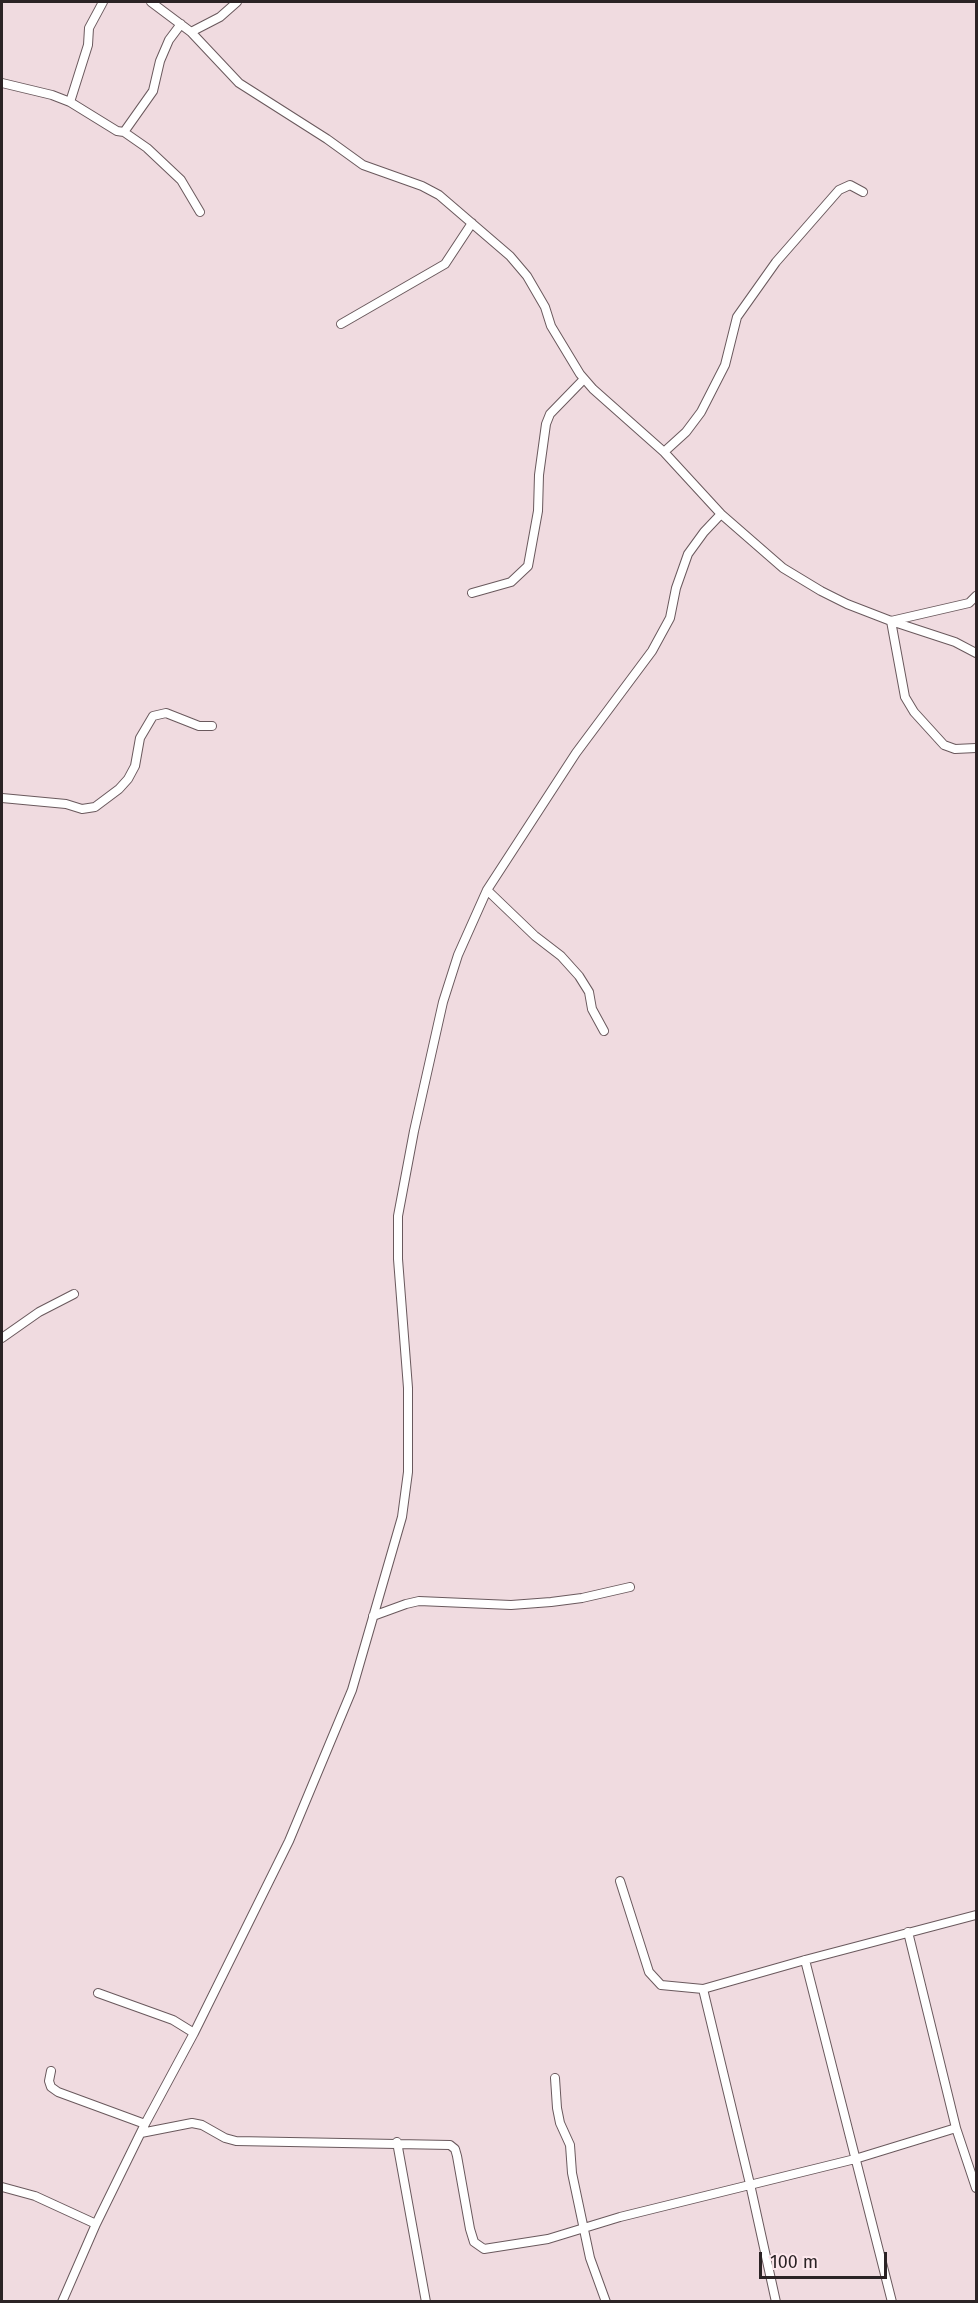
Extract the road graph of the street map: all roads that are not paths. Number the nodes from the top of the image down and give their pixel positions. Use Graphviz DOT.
graph roads {
  1 [pos="103,2"];
  2 [pos="151,2"];
  3 [pos="237,2"];
  4 [pos="181,24"];
  5 [pos="191,32"];
  6 [pos="2,83"];
  7 [pos="70,102"];
  8 [pos="124,132"];
  9 [pos="863,192"];
  10 [pos="200,212"];
  11 [pos="472,223"];
  12 [pos="341,324"];
  13 [pos="584,379"];
  14 [pos="664,452"];
  15 [pos="722,514"];
  16 [pos="472,593"];
  17 [pos="976,596"];
  18 [pos="891,621"];
  19 [pos="976,652"];
  20 [pos="212,726"];
  21 [pos="976,748"];
  22 [pos="2,798"];
  23 [pos="487,890"];
  24 [pos="604,1031"];
  25 [pos="74,1294"];
  26 [pos="2,1338"];
  27 [pos="630,1587"];
  28 [pos="374,1616"];
  29 [pos="620,1881"];
  30 [pos="976,1915"];
  31 [pos="908,1932"];
  32 [pos="805,1960"];
  33 [pos="703,1989"];
  34 [pos="98,1993"];
  35 [pos="194,2033"];
  36 [pos="51,2071"];
  37 [pos="555,2078"];
  38 [pos="145,2124"];
  39 [pos="956,2128"];
  40 [pos="141,2133"];
  41 [pos="397,2142"];
  42 [pos="855,2159"];
  43 [pos="975,2173"];
  44 [pos="750,2184"];
  45 [pos="2,2187"];
  46 [pos="976,2188"];
  47 [pos="96,2224"];
  48 [pos="585,2229"];
  49 [pos="62,2301"];
  50 [pos="426,2301"];
  51 [pos="606,2301"];
  52 [pos="776,2301"];
  53 [pos="892,2301"];
  1 -- 7 [label="street"];
  2 -- 4 [label="street"];
  3 -- 5 [label="street"];
  4 -- 5 [label="street"];
  4 -- 8 [label="street"];
  5 -- 11 [label="street"];
  6 -- 7 [label="street"];
  7 -- 8 [label="street"];
  8 -- 10 [label="street"];
  9 -- 14 [label="street"];
  11 -- 12 [label="street"];
  11 -- 13 [label="street"];
  13 -- 14 [label="street"];
  13 -- 16 [label="street"];
  14 -- 15 [label="street"];
  15 -- 18 [label="street"];
  15 -- 23 [label="street"];
  17 -- 18 [label="street"];
  18 -- 19 [label="street"];
  18 -- 21 [label="street"];
  20 -- 22 [label="street"];
  23 -- 24 [label="street"];
  23 -- 28 [label="street"];
  25 -- 26 [label="street"];
  27 -- 28 [label="street"];
  28 -- 35 [label="street"];
  29 -- 33 [label="street"];
  30 -- 31 [label="street"];
  31 -- 32 [label="street"];
  31 -- 39 [label="street"];
  32 -- 33 [label="street"];
  32 -- 42 [label="street"];
  33 -- 44 [label="street"];
  34 -- 35 [label="street"];
  35 -- 38 [label="street"];
  36 -- 38 [label="street"];
  37 -- 48 [label="street"];
  38 -- 40 [label="street"];
  39 -- 42 [label="street"];
  39 -- 43 [label="street"];
  40 -- 41 [label="street"];
  40 -- 47 [label="street"];
  41 -- 48 [label="street"];
  41 -- 50 [label="street"];
  42 -- 44 [label="street"];
  42 -- 53 [label="street"];
  43 -- 46 [label="street"];
  44 -- 48 [label="street"];
  44 -- 52 [label="street"];
  45 -- 47 [label="street"];
  47 -- 49 [label="street"];
  48 -- 51 [label="street"];
}
